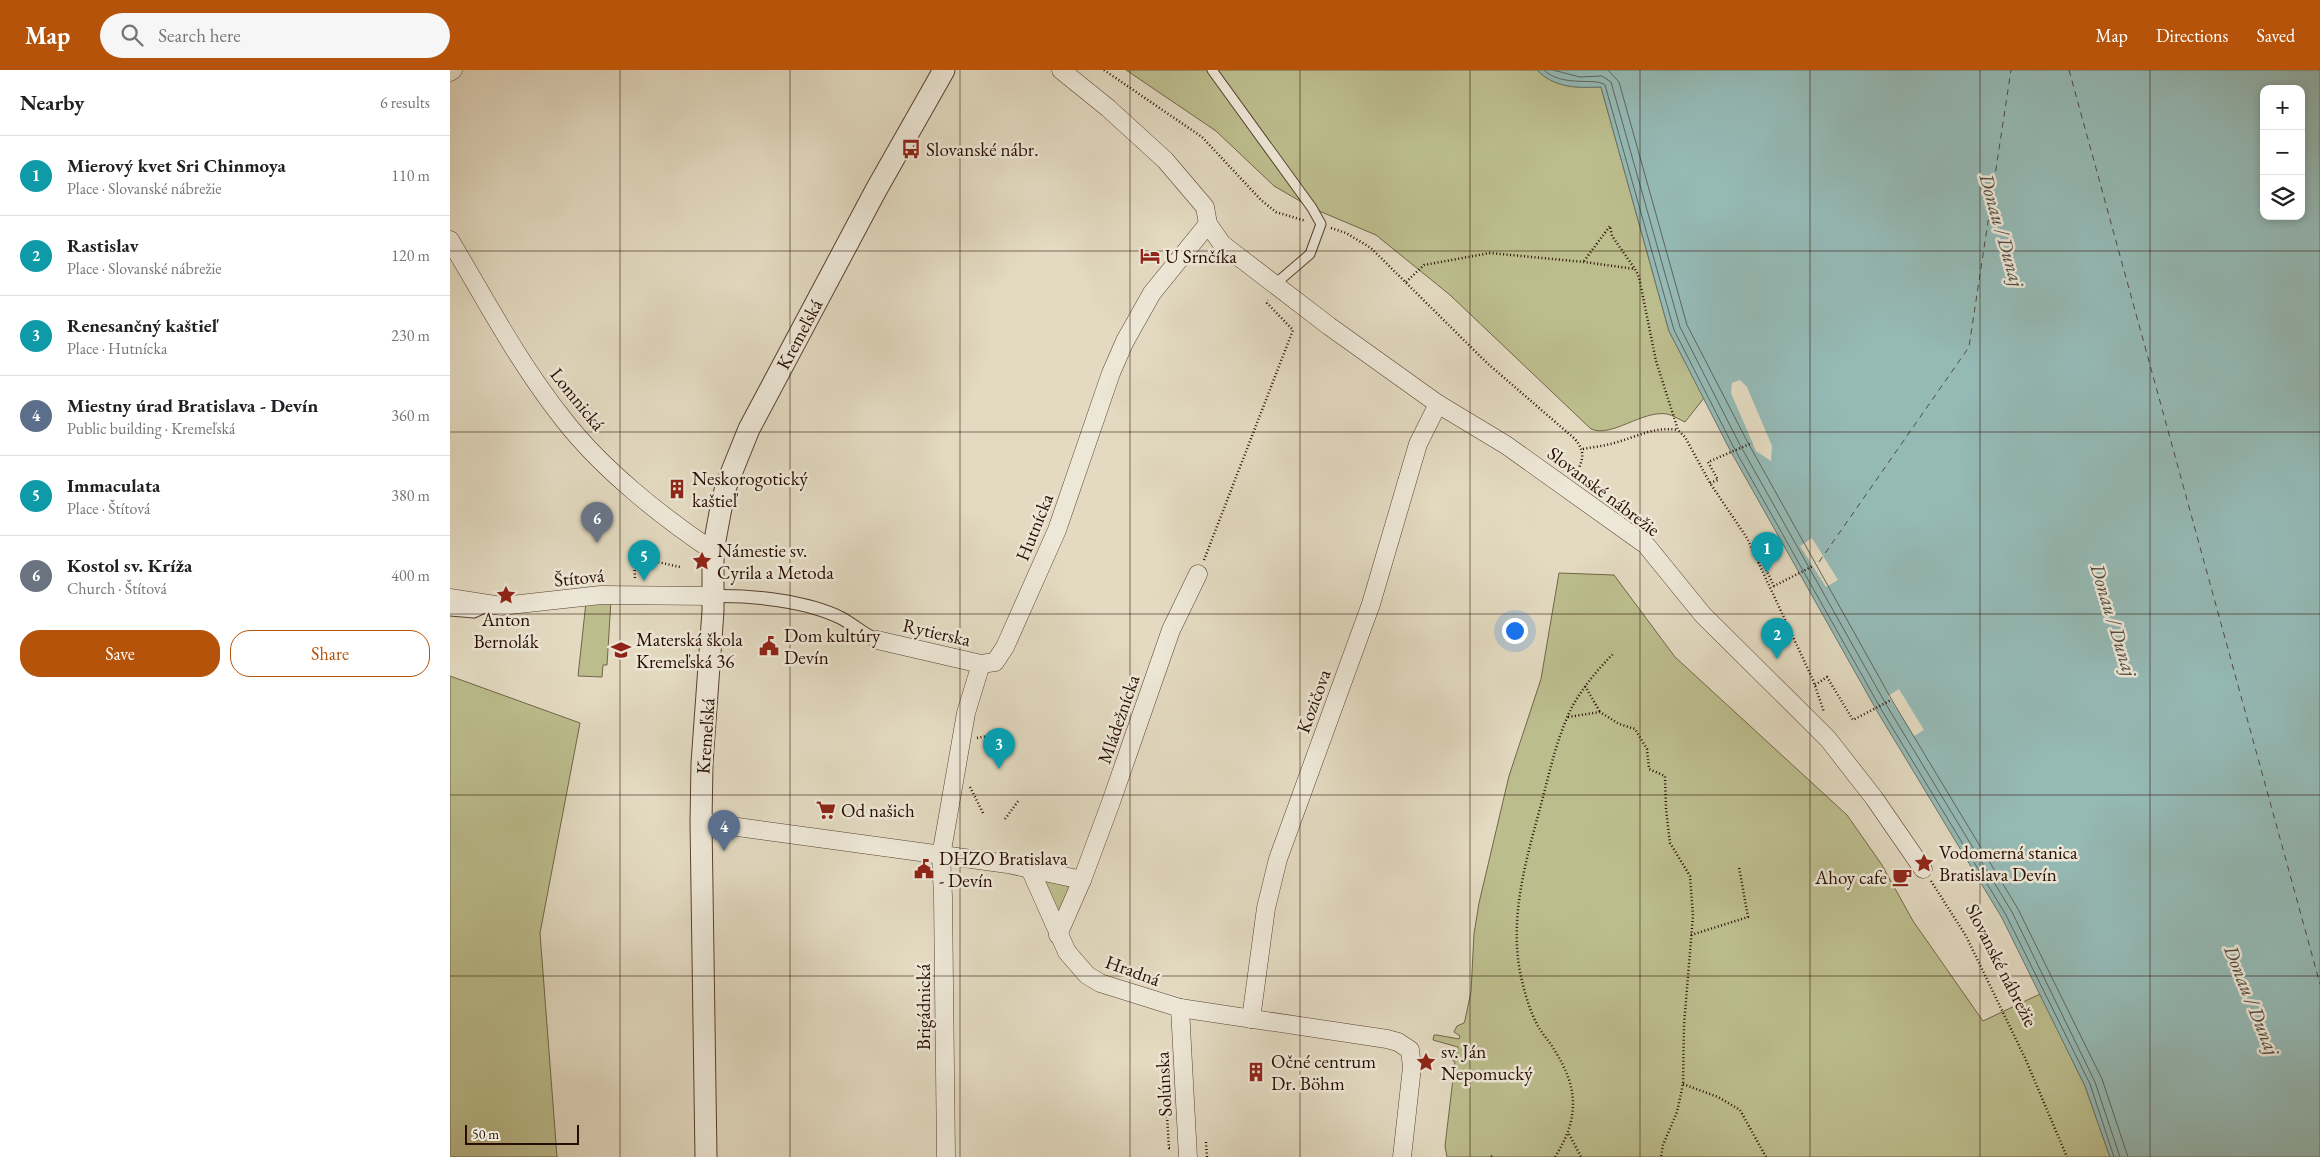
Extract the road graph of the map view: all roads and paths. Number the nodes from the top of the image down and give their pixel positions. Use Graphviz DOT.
graph roads {
  1 [pos="944,70"];
  2 [pos="1061,70"];
  3 [pos="1104,70"];
  4 [pos="1212,70"];
  5 [pos="1208,224"];
  6 [pos="1321,224"];
  7 [pos="450,240"];
  8 [pos="1584,262"];
  9 [pos="1635,269"];
  10 [pos="1406,282"];
  11 [pos="1274,285"];
  12 [pos="1438,404"];
  13 [pos="1678,430"];
  14 [pos="1752,443"];
  15 [pos="1582,449"];
  16 [pos="1710,483"];
  17 [pos="1571,490"];
  18 [pos="713,551"];
  19 [pos="1758,563"];
  20 [pos="1813,566"];
  21 [pos="680,567"];
  22 [pos="1198,574"];
  23 [pos="636,594"];
  24 [pos="713,596"];
  25 [pos="450,598"];
  26 [pos="491,605"];
  27 [pos="450,611"];
  28 [pos="877,640"];
  29 [pos="1614,653"];
  30 [pos="981,664"];
  31 [pos="1585,686"];
  32 [pos="1891,700"];
  33 [pos="1600,712"];
  34 [pos="1568,717"];
  35 [pos="997,728"];
  36 [pos="974,739"];
  37 [pos="969,785"];
  38 [pos="1019,800"];
  39 [pos="984,815"];
  40 [pos="1005,819"];
  41 [pos="701,822"];
  42 [pos="941,856"];
  43 [pos="1739,867"];
  44 [pos="1030,869"];
  45 [pos="1923,869"];
  46 [pos="1082,880"];
  47 [pos="1058,935"];
  48 [pos="1691,935"];
  49 [pos="1180,1008"];
  50 [pos="1251,1019"];
  51 [pos="1683,1084"];
  52 [pos="1569,1134"];
  53 [pos="1206,1142"];
  54 [pos="706,1157"];
  55 [pos="946,1157"];
  56 [pos="1188,1157"];
  57 [pos="1207,1157"];
  58 [pos="1402,1157"];
  59 [pos="1555,1157"];
  60 [pos="1581,1157"];
  61 [pos="1661,1157"];
  62 [pos="1766,1157"];
  63 [pos="2067,1157"];
  1 -- 18 [label="street, Kremeľská"];
  2 -- 5 [label="street, Slovanské nábrežie"];
  3 -- 6 [label="path"];
  4 -- 6 [label="lane"];
  5 -- 11 [label="street, Slovanské nábrežie"];
  5 -- 30 [label="street, Hutnícka"];
  6 -- 10 [label="path"];
  6 -- 11 [label="lane"];
  7 -- 18 [label="street, Lomnická"];
  8 -- 9 [label="path"];
  8 -- 9 [label="path"];
  8 -- 10 [label="path"];
  9 -- 13 [label="path"];
  10 -- 15 [label="path"];
  11 -- 12 [label="street, Slovanské nábrežie"];
  11 -- 22 [label="path"];
  12 -- 17 [label="street, Slovanské nábrežie"];
  12 -- 50 [label="street, Kozičova"];
  13 -- 15 [label="path"];
  13 -- 16 [label="path"];
  14 -- 16 [label="path"];
  15 -- 17 [label="path"];
  16 -- 19 [label="path"];
  17 -- 45 [label="street, Slovanské nábrežie"];
  18 -- 24 [label="street, Kremeľská"];
  19 -- 20 [label="path"];
  19 -- 32 [label="path"];
  21 -- 23 [label="path"];
  22 -- 46 [label="street, Mládežnícka"];
  23 -- 24 [label="street, Štítová"];
  23 -- 26 [label="street, Štítová"];
  24 -- 28 [label="street, Rytierska"];
  24 -- 41 [label="street, Kremeľská"];
  25 -- 26 [label="street, Štítová"];
  26 -- 27 [label="lane"];
  28 -- 30 [label="street, Rytierska"];
  29 -- 31 [label="path"];
  30 -- 42 [label="street"];
  31 -- 33 [label="path"];
  31 -- 34 [label="path"];
  33 -- 34 [label="path"];
  33 -- 48 [label="path"];
  34 -- 52 [label="path"];
  35 -- 36 [label="path"];
  37 -- 39 [label="path"];
  38 -- 40 [label="path"];
  41 -- 42 [label="street"];
  41 -- 54 [label="street, Kremeľská"];
  42 -- 44 [label="street"];
  42 -- 55 [label="street, Brigádnická"];
  43 -- 48 [label="path"];
  44 -- 46 [label="street"];
  44 -- 47 [label="street, Hradná"];
  45 -- 63 [label="path, Slovanské nábrežie"];
  46 -- 47 [label="street, Mládežnícka"];
  47 -- 49 [label="street, Hradná"];
  48 -- 51 [label="path"];
  49 -- 50 [label="street, Hradná"];
  49 -- 56 [label="street, Solúnska"];
  50 -- 58 [label="street, Hradná"];
  51 -- 61 [label="path"];
  51 -- 62 [label="path"];
  52 -- 59 [label="path"];
  52 -- 60 [label="path"];
  53 -- 57 [label="path"];
}
